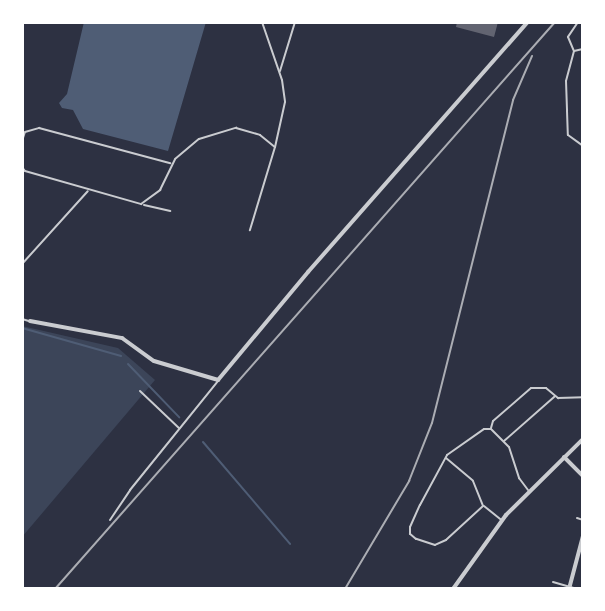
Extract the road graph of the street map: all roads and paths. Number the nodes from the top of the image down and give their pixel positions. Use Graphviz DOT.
graph roads {
  1 [pos="262,22"];
  2 [pos="295,22"];
  3 [pos="528,22"];
  4 [pos="578,22"];
  5 [pos="583,49"];
  6 [pos="574,51"];
  7 [pos="279,73"];
  8 [pos="22,141"];
  9 [pos="583,146"];
  10 [pos="275,147"];
  11 [pos="172,163"];
  12 [pos="22,167"];
  13 [pos="90,189"];
  14 [pos="141,204"];
  15 [pos="170,211"];
  16 [pos="250,230"];
  17 [pos="22,264"];
  18 [pos="22,319"];
  19 [pos="30,321"];
  20 [pos="218,380"];
  21 [pos="140,391"];
  22 [pos="555,396"];
  23 [pos="583,397"];
  24 [pos="180,429"];
  25 [pos="491,429"];
  26 [pos="583,439"];
  27 [pos="504,442"];
  28 [pos="564,457"];
  29 [pos="446,458"];
  30 [pos="583,476"];
  31 [pos="529,490"];
  32 [pos="483,506"];
  33 [pos="577,518"];
  34 [pos="110,520"];
  35 [pos="502,520"];
  36 [pos="583,520"];
  37 [pos="583,536"];
  38 [pos="553,582"];
  39 [pos="569,588"];
  40 [pos="453,589"];
  41 [pos="578,589"];
  1 -- 7 [label="lane"];
  2 -- 7 [label="lane"];
  3 -- 20 [label="street"];
  4 -- 6 [label="lane"];
  5 -- 6 [label="lane"];
  6 -- 9 [label="lane"];
  7 -- 10 [label="lane"];
  8 -- 11 [label="lane"];
  10 -- 11 [label="lane"];
  10 -- 16 [label="lane"];
  11 -- 14 [label="lane"];
  12 -- 13 [label="lane"];
  13 -- 14 [label="lane"];
  13 -- 17 [label="lane"];
  14 -- 15 [label="lane"];
  18 -- 19 [label="lane"];
  19 -- 20 [label="street"];
  20 -- 24 [label="lane"];
  21 -- 24 [label="lane"];
  22 -- 23 [label="lane"];
  22 -- 25 [label="lane"];
  22 -- 27 [label="lane"];
  24 -- 34 [label="lane"];
  25 -- 27 [label="lane"];
  25 -- 29 [label="lane"];
  26 -- 28 [label="street"];
  27 -- 31 [label="lane"];
  28 -- 30 [label="street"];
  28 -- 31 [label="street"];
  29 -- 32 [label="lane"];
  29 -- 32 [label="lane"];
  31 -- 35 [label="street"];
  32 -- 35 [label="lane"];
  33 -- 36 [label="lane"];
  35 -- 40 [label="street"];
  37 -- 39 [label="street"];
  38 -- 39 [label="lane"];
  39 -- 41 [label="lane"];
}
